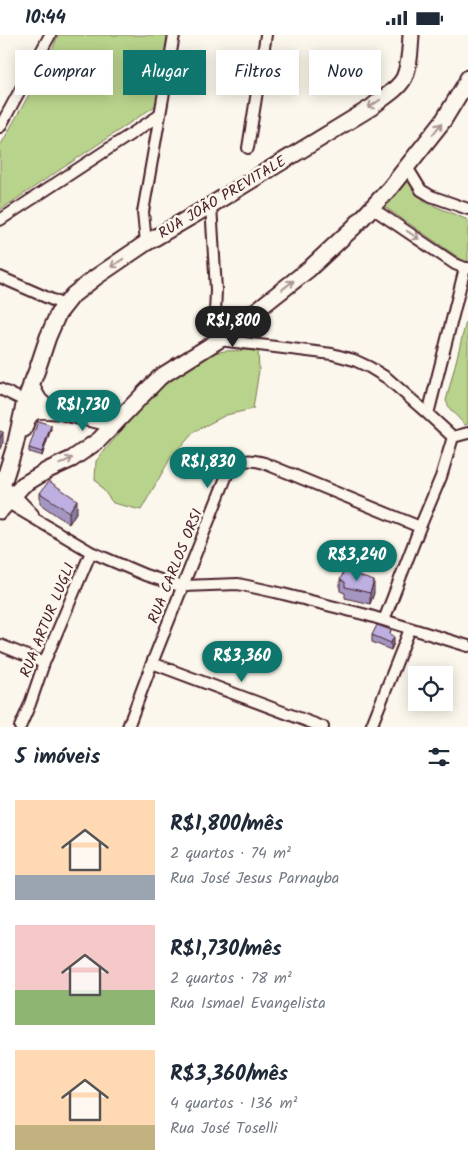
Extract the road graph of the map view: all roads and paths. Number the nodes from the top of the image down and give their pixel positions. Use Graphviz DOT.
graph roads {
  1 [pos="50,35"];
  2 [pos="174,35"];
  3 [pos="266,35"];
  4 [pos="411,35"];
  5 [pos="468,78"];
  6 [pos="160,115"];
  7 [pos="0,127"];
  8 [pos="248,148"];
  9 [pos="407,167"];
  10 [pos="211,205"];
  11 [pos="372,208"];
  12 [pos="468,209"];
  13 [pos="0,221"];
  14 [pos="146,243"];
  15 [pos="467,268"];
  16 [pos="0,277"];
  17 [pos="64,305"];
  18 [pos="219,340"];
  19 [pos="31,384"];
  20 [pos="0,389"];
  21 [pos="30,406"];
  22 [pos="58,411"];
  23 [pos="428,414"];
  24 [pos="115,424"];
  25 [pos="468,433"];
  26 [pos="453,437"];
  27 [pos="7,495"];
  28 [pos="420,527"];
  29 [pos="91,552"];
  30 [pos="183,586"];
  31 [pos="384,620"];
  32 [pos="410,629"];
  33 [pos="0,645"];
  34 [pos="468,646"];
  35 [pos="44,663"];
  36 [pos="152,663"];
  37 [pos="20,727"];
  38 [pos="128,727"];
  39 [pos="323,727"];
  40 [pos="370,727"];
  1 -- 7 [label="street"];
  2 -- 6 [label="street"];
  3 -- 8 [label="street"];
  4 -- 10 [label="main road, RUA JOÃO PREVITALE, one-way"];
  9 -- 5 [label="main road, one-way"];
  6 -- 13 [label="street"];
  6 -- 14 [label="street"];
  9 -- 11 [label="main road"];
  9 -- 12 [label="street"];
  10 -- 14 [label="main road, RUA JOÃO PREVITALE"];
  10 -- 18 [label="street"];
  11 -- 15 [label="street, one-way"];
  18 -- 11 [label="main road, one-way"];
  14 -- 17 [label="main road, RUA JOÃO PREVITALE, one-way"];
  15 -- 23 [label="street"];
  16 -- 17 [label="street"];
  17 -- 19 [label="main road, RUA JOÃO PREVITALE"];
  18 -- 23 [label="street"];
  18 -- 24 [label="main road"];
  19 -- 21 [label="main road, RUA JOÃO PREVITALE"];
  19 -- 22 [label="main road"];
  20 -- 21 [label="street"];
  21 -- 22 [label="main road"];
  21 -- 27 [label="main road"];
  22 -- 24 [label="main road"];
  23 -- 26 [label="street"];
  27 -- 24 [label="main road, one-way"];
  25 -- 26 [label="street"];
  26 -- 28 [label="street"];
  27 -- 29 [label="street"];
  28 -- 30 [label="street, RUA CARLOS ORSI"];
  28 -- 31 [label="street"];
  29 -- 30 [label="street"];
  29 -- 35 [label="street, RUA ARTUR LUGLI"];
  30 -- 31 [label="street"];
  30 -- 36 [label="street, RUA CARLOS ORSI"];
  31 -- 32 [label="street"];
  32 -- 34 [label="street"];
  32 -- 40 [label="street"];
  33 -- 35 [label="street"];
  35 -- 37 [label="street, RUA ARTUR LUGLI"];
  36 -- 38 [label="street, RUA CARLOS ORSI"];
  36 -- 39 [label="street"];
}
